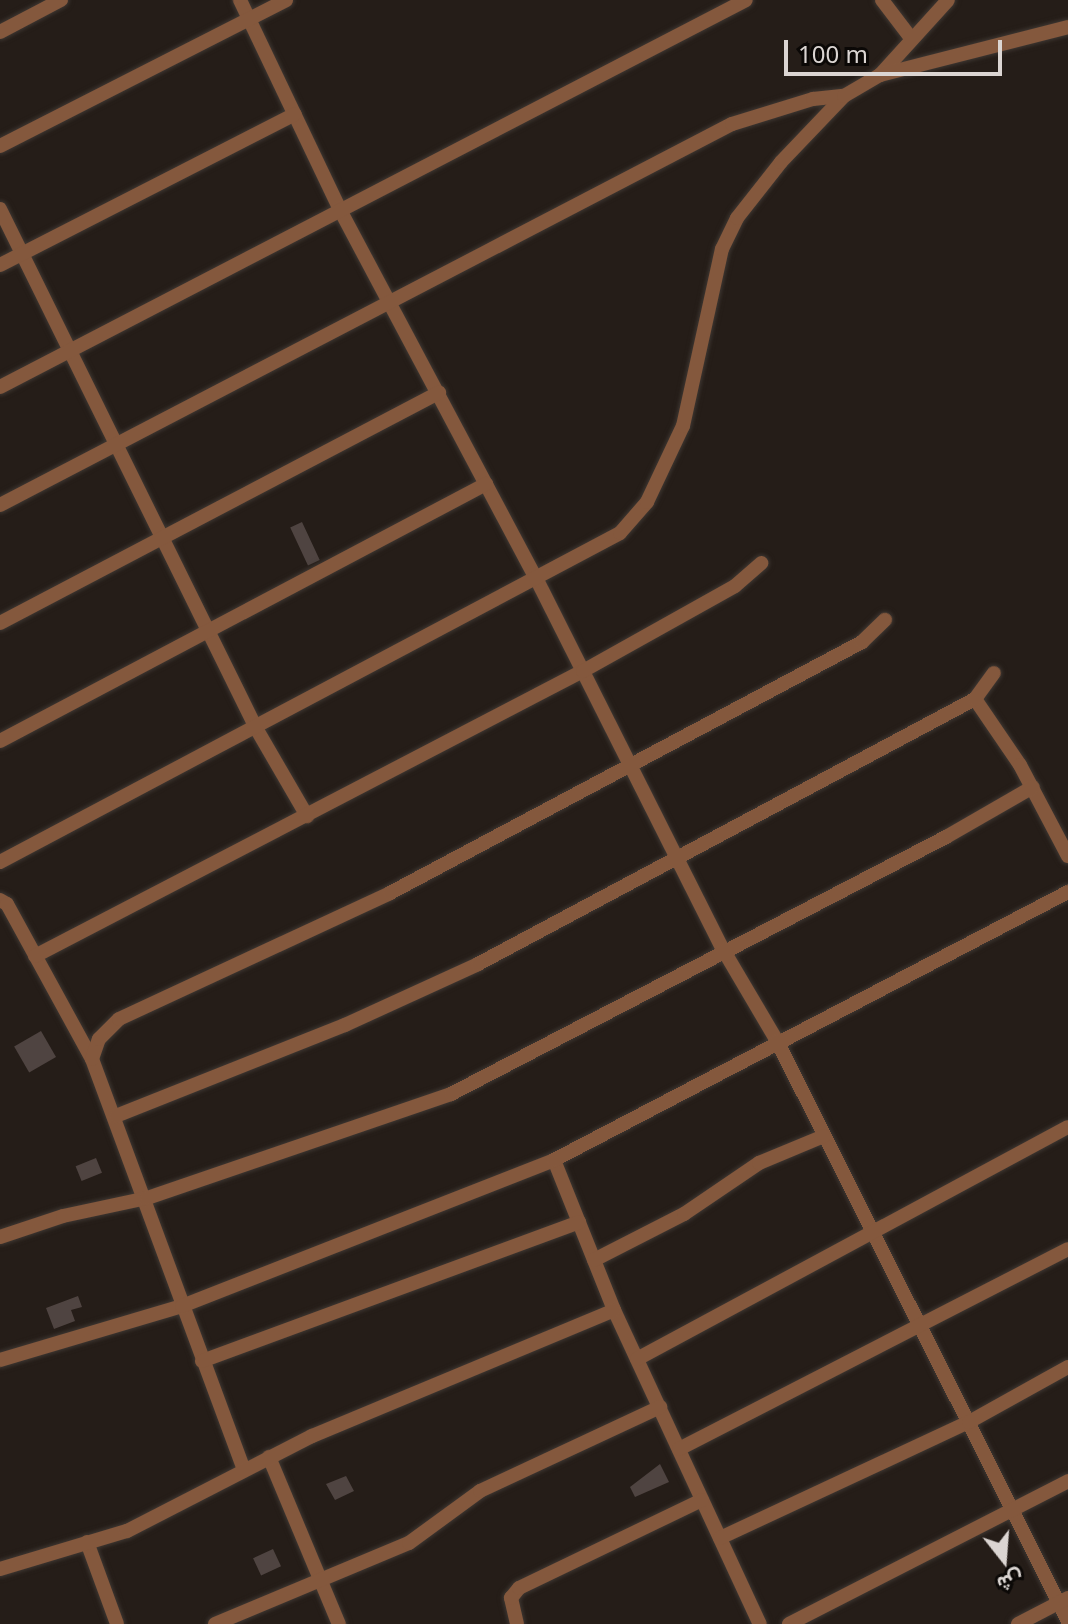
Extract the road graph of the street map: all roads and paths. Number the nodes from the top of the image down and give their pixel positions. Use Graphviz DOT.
graph roads {
  1 [pos="61,0"];
  2 [pos="240,0"];
  3 [pos="286,0"];
  4 [pos="746,0"];
  5 [pos="882,0"];
  6 [pos="948,0"];
  7 [pos="249,19"];
  8 [pos="1068,27"];
  9 [pos="0,32"];
  10 [pos="911,38"];
  11 [pos="880,75"];
  12 [pos="844,96"];
  13 [pos="295,114"];
  14 [pos="0,146"];
  15 [pos="339,208"];
  16 [pos="0,209"];
  17 [pos="21,254"];
  18 [pos="0,265"];
  19 [pos="390,300"];
  20 [pos="68,352"];
  21 [pos="0,387"];
  22 [pos="439,393"];
  23 [pos="115,442"];
  24 [pos="486,484"];
  25 [pos="0,505"];
  26 [pos="161,536"];
  27 [pos="761,563"];
  28 [pos="536,578"];
  29 [pos="885,620"];
  30 [pos="0,623"];
  31 [pos="207,629"];
  32 [pos="583,671"];
  33 [pos="994,673"];
  34 [pos="975,699"];
  35 [pos="256,728"];
  36 [pos="0,741"];
  37 [pos="629,765"];
  38 [pos="1033,787"];
  39 [pos="307,816"];
  40 [pos="1068,856"];
  41 [pos="675,858"];
  42 [pos="0,862"];
  43 [pos="1068,892"];
  44 [pos="0,900"];
  45 [pos="724,951"];
  46 [pos="35,956"];
  47 [pos="777,1041"];
  48 [pos="92,1059"];
  49 [pos="116,1116"];
  50 [pos="1068,1127"];
  51 [pos="824,1136"];
  52 [pos="554,1160"];
  53 [pos="147,1198"];
  54 [pos="579,1222"];
  55 [pos="871,1229"];
  56 [pos="1,1234"];
  57 [pos="1068,1249"];
  58 [pos="594,1260"];
  59 [pos="182,1306"];
  60 [pos="614,1310"];
  61 [pos="919,1325"];
  62 [pos="637,1359"];
  63 [pos="0,1360"];
  64 [pos="202,1361"];
  65 [pos="1068,1367"];
  66 [pos="660,1407"];
  67 [pos="969,1422"];
  68 [pos="679,1449"];
  69 [pos="269,1457"];
  70 [pos="244,1469"];
  71 [pos="1068,1481"];
  72 [pos="702,1500"];
  73 [pos="1013,1509"];
  74 [pos="720,1538"];
  75 [pos="87,1542"];
  76 [pos="0,1569"];
  77 [pos="320,1582"];
  78 [pos="1063,1600"];
  79 [pos="1068,1621"];
  80 [pos="117,1624"];
  81 [pos="215,1624"];
  82 [pos="339,1624"];
  83 [pos="517,1624"];
  84 [pos="760,1624"];
  85 [pos="789,1624"];
  86 [pos="1018,1624"];
  1 -- 9 [label="street"];
  2 -- 7 [label="street"];
  3 -- 7 [label="street"];
  4 -- 15 [label="street"];
  5 -- 10 [label="street"];
  6 -- 10 [label="street"];
  7 -- 13 [label="street"];
  7 -- 14 [label="street"];
  8 -- 11 [label="street"];
  10 -- 11 [label="street"];
  11 -- 12 [label="street"];
  12 -- 19 [label="street"];
  12 -- 28 [label="street"];
  13 -- 15 [label="street"];
  13 -- 17 [label="street"];
  15 -- 19 [label="street"];
  15 -- 20 [label="street"];
  16 -- 17 [label="street"];
  17 -- 18 [label="street"];
  17 -- 20 [label="street"];
  19 -- 22 [label="street"];
  19 -- 23 [label="street"];
  20 -- 21 [label="street"];
  20 -- 23 [label="street"];
  22 -- 24 [label="street"];
  22 -- 26 [label="street"];
  23 -- 25 [label="street"];
  23 -- 26 [label="street"];
  24 -- 28 [label="street"];
  24 -- 31 [label="street"];
  26 -- 30 [label="street"];
  26 -- 31 [label="street"];
  27 -- 32 [label="street"];
  28 -- 32 [label="street"];
  28 -- 35 [label="street"];
  29 -- 37 [label="street"];
  31 -- 35 [label="street"];
  31 -- 36 [label="street"];
  32 -- 37 [label="street"];
  32 -- 39 [label="street"];
  33 -- 34 [label="street"];
  34 -- 38 [label="street"];
  34 -- 41 [label="street"];
  35 -- 39 [label="street"];
  35 -- 42 [label="street"];
  37 -- 41 [label="street"];
  37 -- 48 [label="street"];
  38 -- 40 [label="street"];
  38 -- 45 [label="street"];
  39 -- 46 [label="street"];
  41 -- 45 [label="street"];
  41 -- 49 [label="street"];
  43 -- 47 [label="street"];
  44 -- 46 [label="street"];
  45 -- 47 [label="street"];
  45 -- 53 [label="street"];
  46 -- 48 [label="street"];
  47 -- 51 [label="street"];
  47 -- 52 [label="street"];
  48 -- 49 [label="street"];
  49 -- 53 [label="street"];
  50 -- 55 [label="street"];
  51 -- 55 [label="street"];
  51 -- 58 [label="street"];
  52 -- 54 [label="street"];
  52 -- 59 [label="street"];
  53 -- 56 [label="street"];
  53 -- 59 [label="street"];
  54 -- 58 [label="street"];
  54 -- 64 [label="street"];
  55 -- 61 [label="street"];
  55 -- 62 [label="street"];
  57 -- 61 [label="street"];
  58 -- 60 [label="street"];
  59 -- 63 [label="street"];
  59 -- 64 [label="street"];
  60 -- 62 [label="street"];
  60 -- 69 [label="street"];
  61 -- 67 [label="street"];
  61 -- 68 [label="street"];
  62 -- 66 [label="street"];
  64 -- 70 [label="street"];
  65 -- 67 [label="street"];
  66 -- 68 [label="street"];
  66 -- 77 [label="street"];
  67 -- 73 [label="street"];
  67 -- 74 [label="street"];
  68 -- 72 [label="street"];
  69 -- 70 [label="street"];
  69 -- 77 [label="street"];
  70 -- 75 [label="street"];
  71 -- 73 [label="street"];
  72 -- 74 [label="street"];
  72 -- 83 [label="street"];
  73 -- 78 [label="street"];
  73 -- 85 [label="street"];
  74 -- 84 [label="street"];
  75 -- 76 [label="street"];
  75 -- 80 [label="street"];
  77 -- 81 [label="street"];
  77 -- 82 [label="street"];
  78 -- 79 [label="street"];
  78 -- 86 [label="street"];
}
